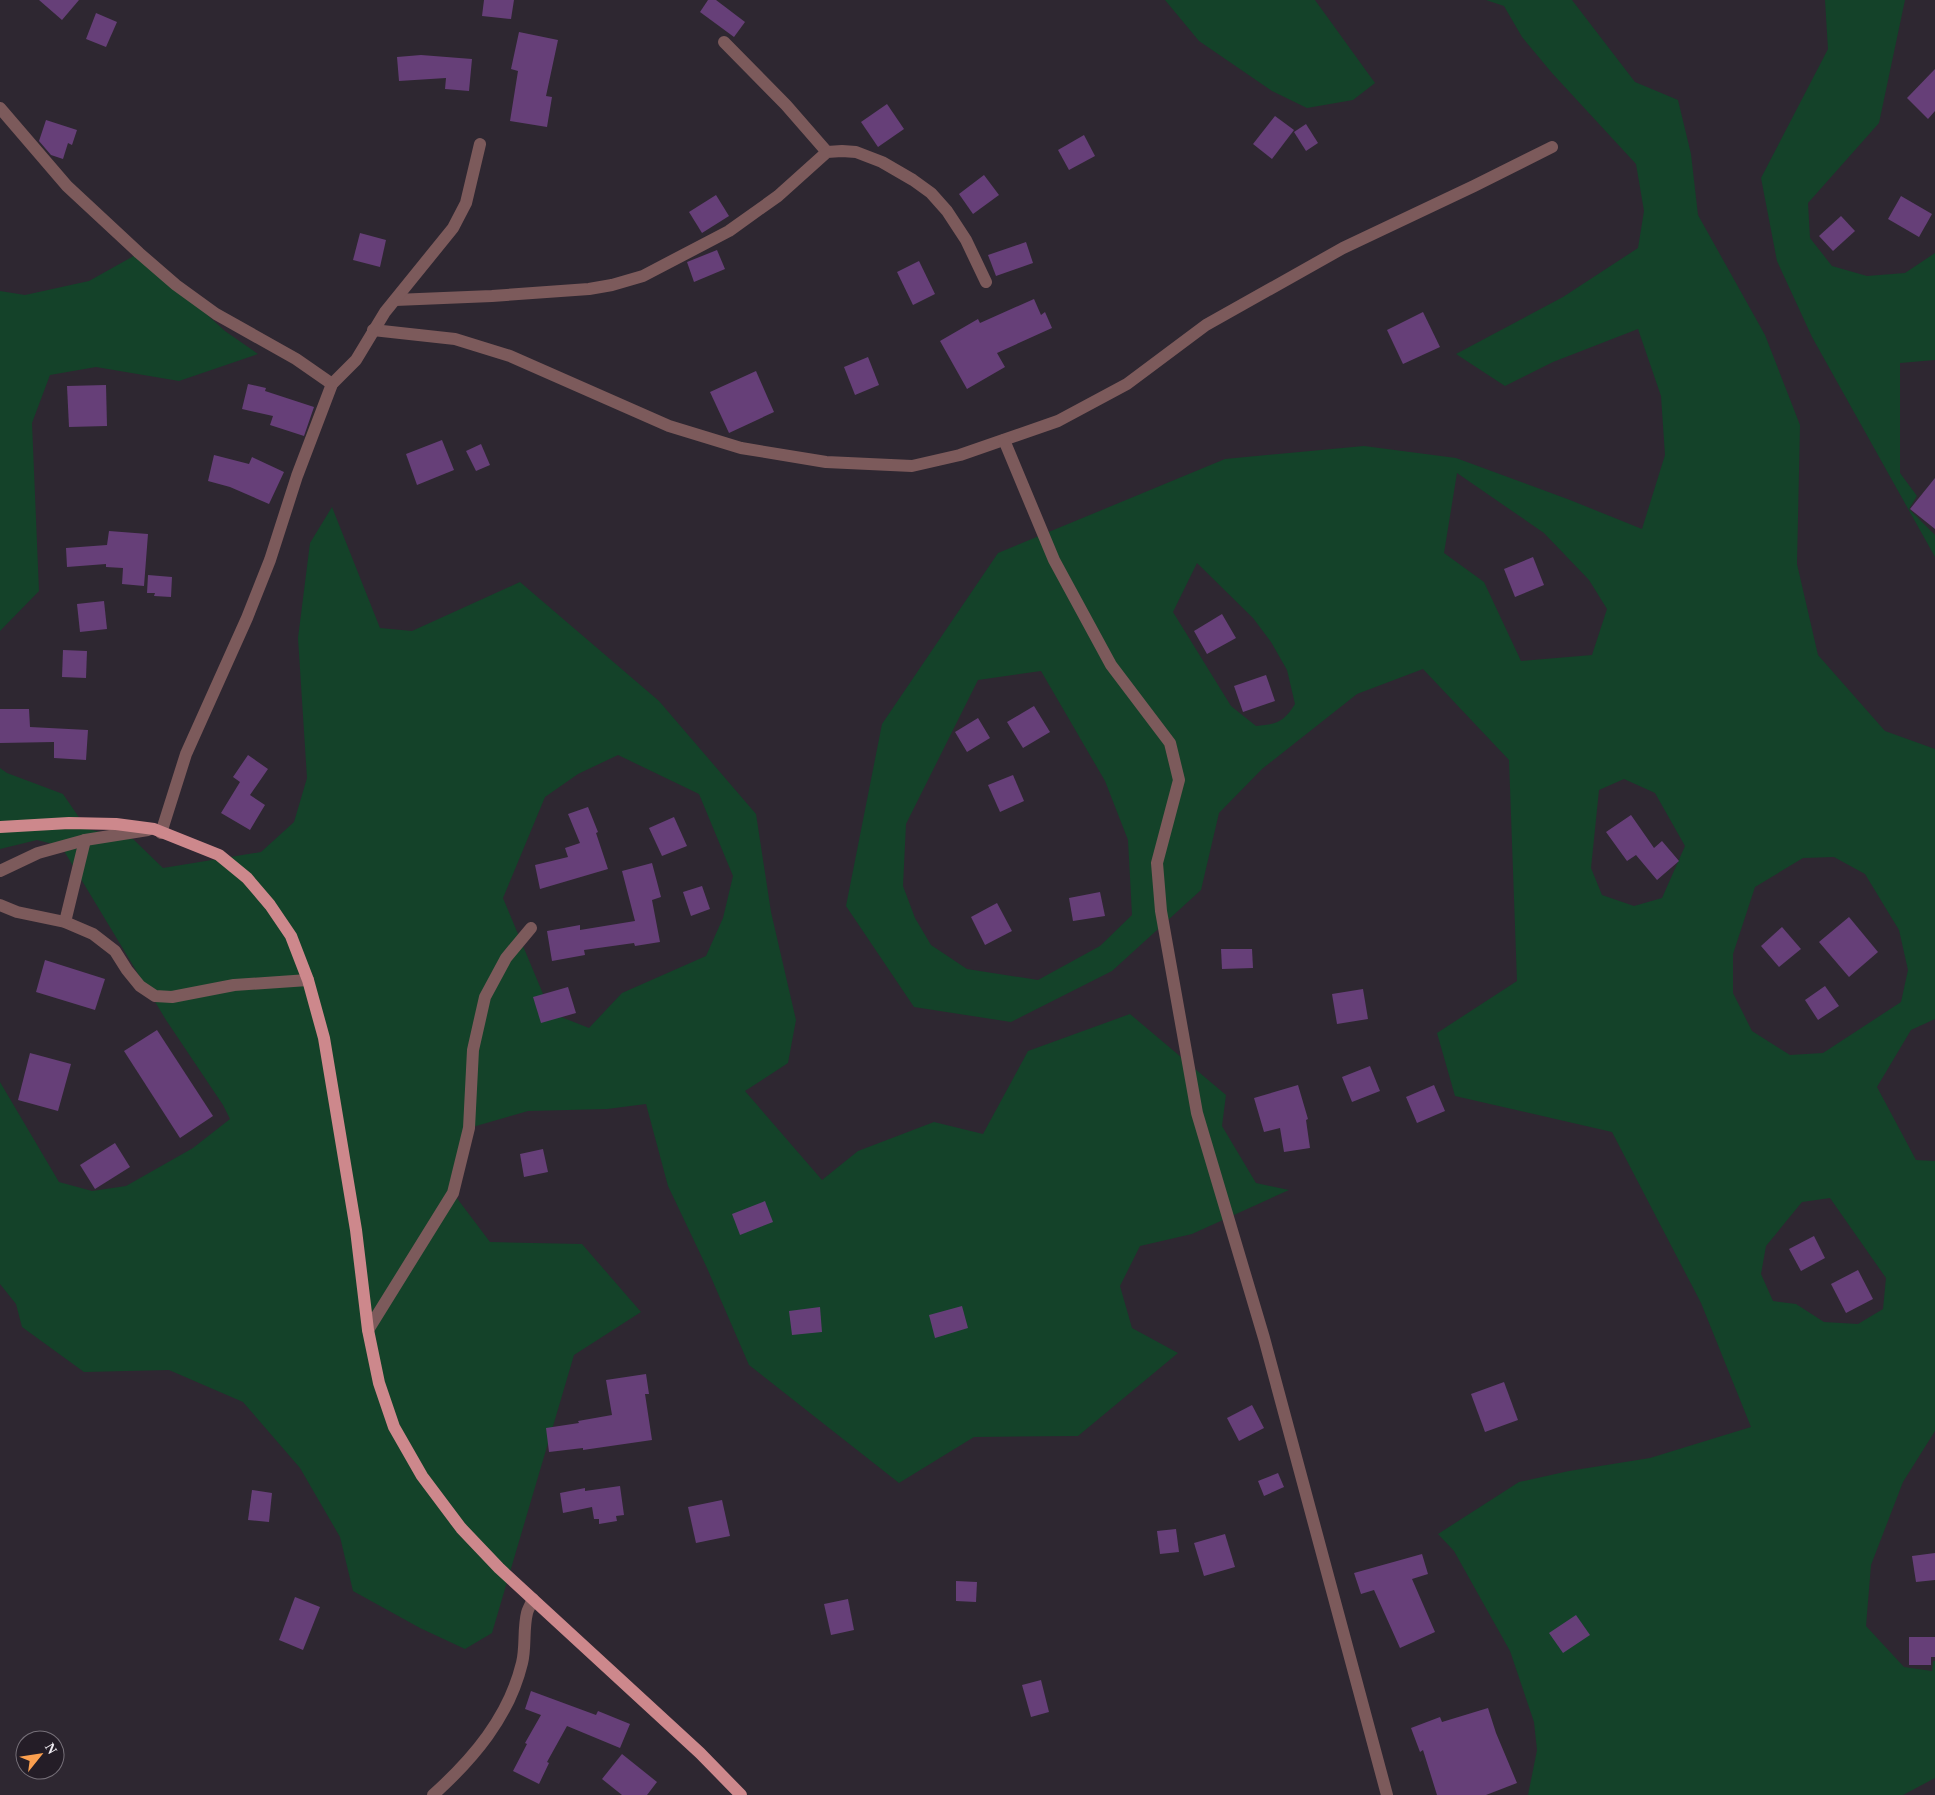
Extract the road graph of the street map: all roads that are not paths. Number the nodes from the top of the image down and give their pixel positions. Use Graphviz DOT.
graph roads {
  1 [pos="724,42"];
  2 [pos="0,108"];
  3 [pos="480,144"];
  4 [pos="1552,147"];
  5 [pos="827,152"];
  6 [pos="986,282"];
  7 [pos="395,300"];
  8 [pos="373,330"];
  9 [pos="332,384"];
  10 [pos="1004,440"];
  11 [pos="0,827"];
  12 [pos="157,831"];
  13 [pos="85,840"];
  14 [pos="0,871"];
  15 [pos="0,906"];
  16 [pos="65,922"];
  17 [pos="531,928"];
  18 [pos="308,980"];
  19 [pos="368,1330"];
  20 [pos="533,1599"];
  21 [pos="433,1795"];
  22 [pos="741,1795"];
  23 [pos="1387,1795"];
  1 -- 5 [label="street"];
  2 -- 9 [label="street"];
  3 -- 7 [label="street"];
  4 -- 10 [label="street"];
  5 -- 6 [label="street"];
  5 -- 7 [label="street"];
  7 -- 8 [label="street"];
  8 -- 9 [label="street"];
  8 -- 10 [label="street"];
  9 -- 12 [label="street"];
  10 -- 23 [label="street"];
  11 -- 12 [label="main road"];
  12 -- 13 [label="street"];
  12 -- 18 [label="main road"];
  13 -- 14 [label="street"];
  13 -- 16 [label="street"];
  15 -- 16 [label="street"];
  16 -- 18 [label="street"];
  17 -- 19 [label="street"];
  18 -- 19 [label="main road"];
  19 -- 20 [label="main road"];
  20 -- 21 [label="street"];
  20 -- 22 [label="main road"];
}
